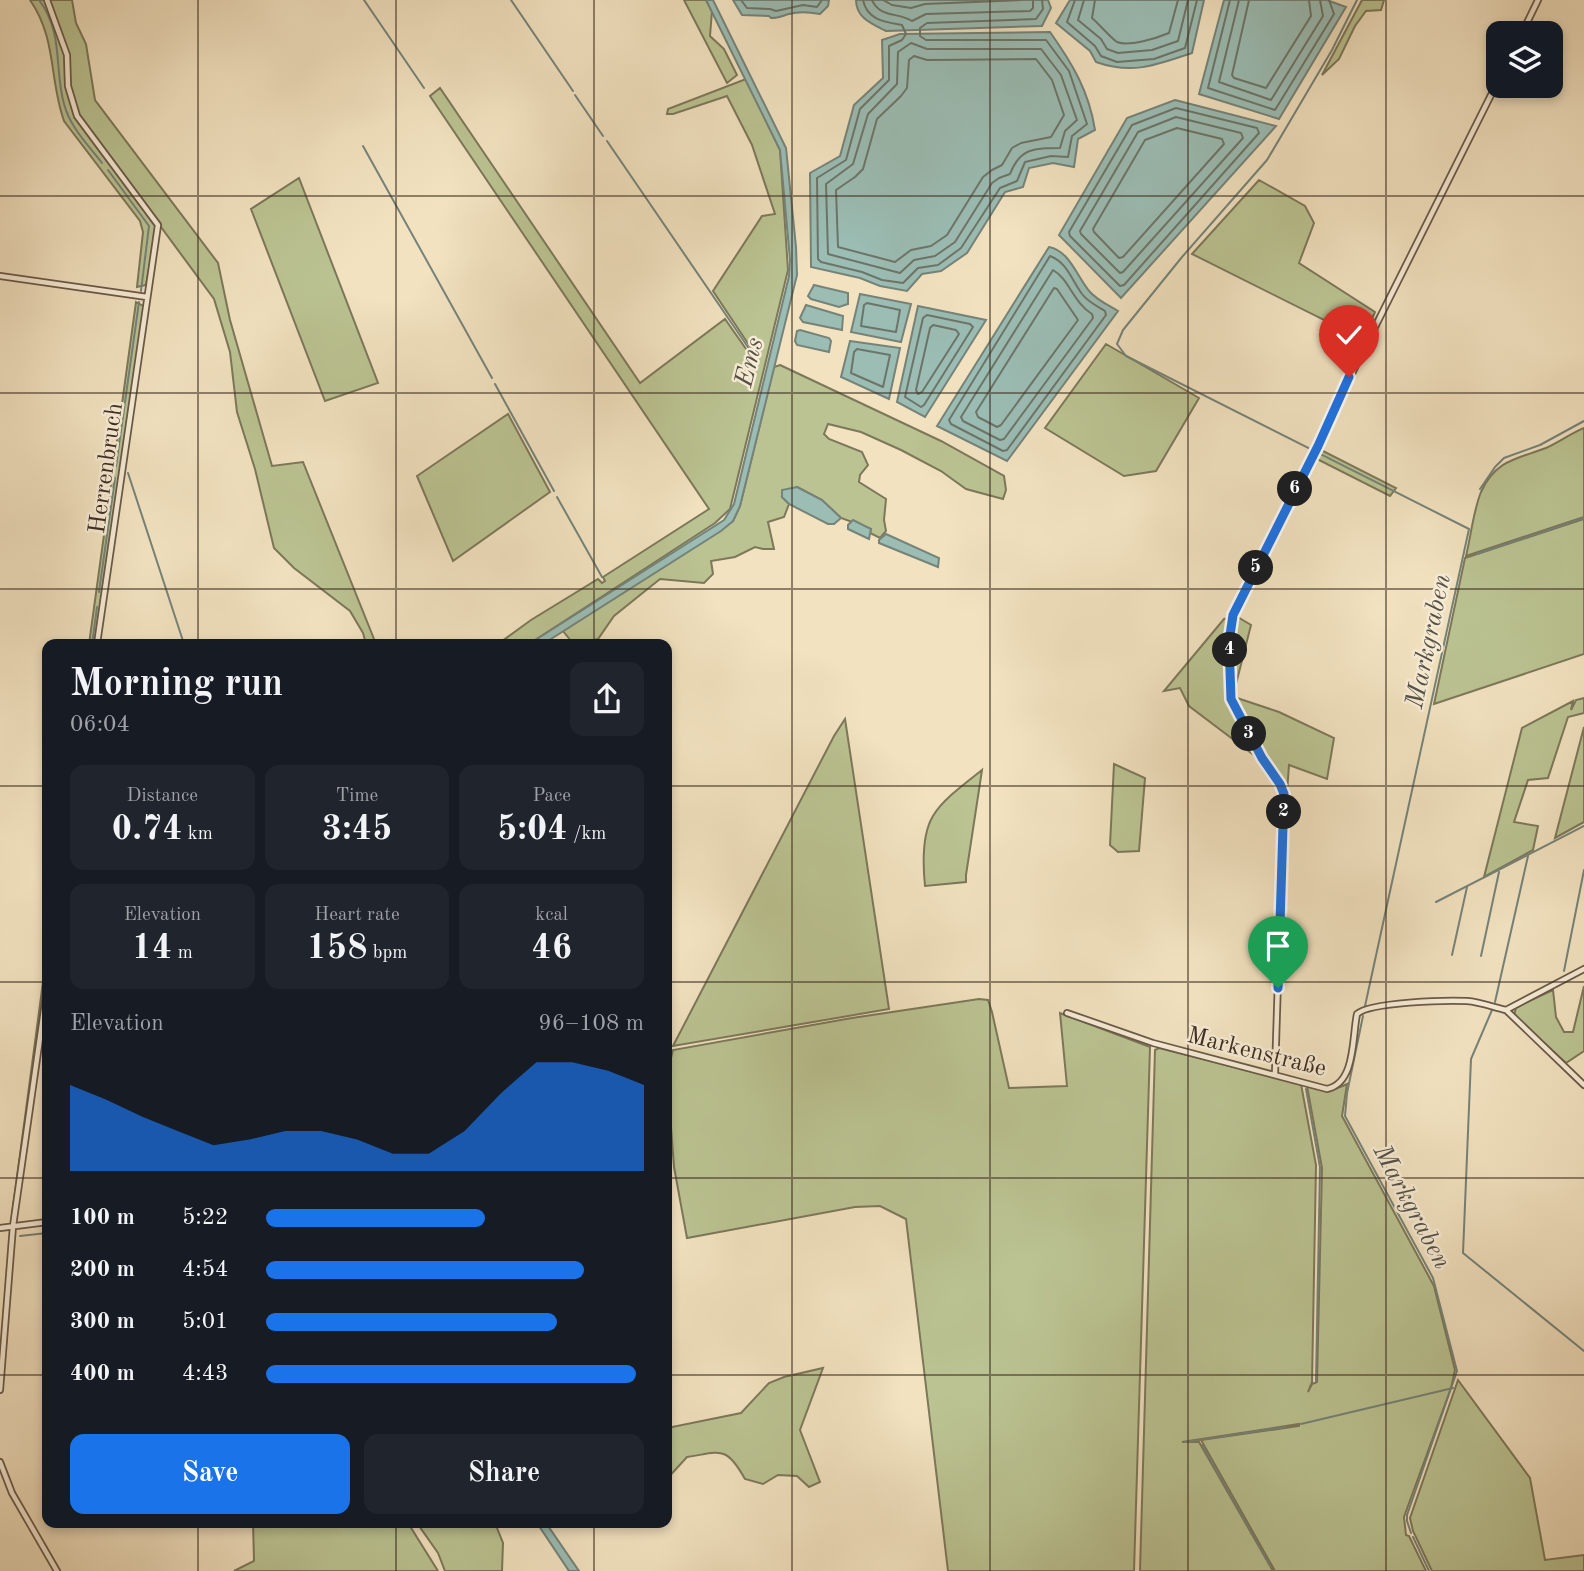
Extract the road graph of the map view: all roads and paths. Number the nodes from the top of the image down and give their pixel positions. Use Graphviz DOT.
graph roads {
  1 [pos="47,0"];
  2 [pos="1538,0"];
  3 [pos="1528,21"];
  4 [pos="1489,98"];
  5 [pos="0,276"];
  6 [pos="148,297"];
  7 [pos="98,639"];
  8 [pos="1584,969"];
  9 [pos="1506,1010"];
  10 [pos="1068,1013"];
  11 [pos="42,1024"];
  12 [pos="1275,1073"];
  13 [pos="1584,1085"];
  14 [pos="42,1223"];
  15 [pos="13,1226"];
  16 [pos="0,1228"];
  17 [pos="0,1390"];
  18 [pos="0,1462"];
  19 [pos="57,1571"];
  1 -- 6 [label="street, Herrenbruch"];
  2 -- 3 [label="street"];
  4 -- 12 [label="street"];
  5 -- 6 [label="street"];
  6 -- 7 [label="street, Herrenbruch"];
  8 -- 9 [label="street"];
  9 -- 12 [label="street, Markenstraße"];
  9 -- 13 [label="street"];
  10 -- 12 [label="street, Markenstraße"];
  11 -- 15 [label="street"];
  14 -- 15 [label="street"];
  15 -- 16 [label="street"];
  15 -- 17 [label="street"];
  18 -- 19 [label="street"];
}
